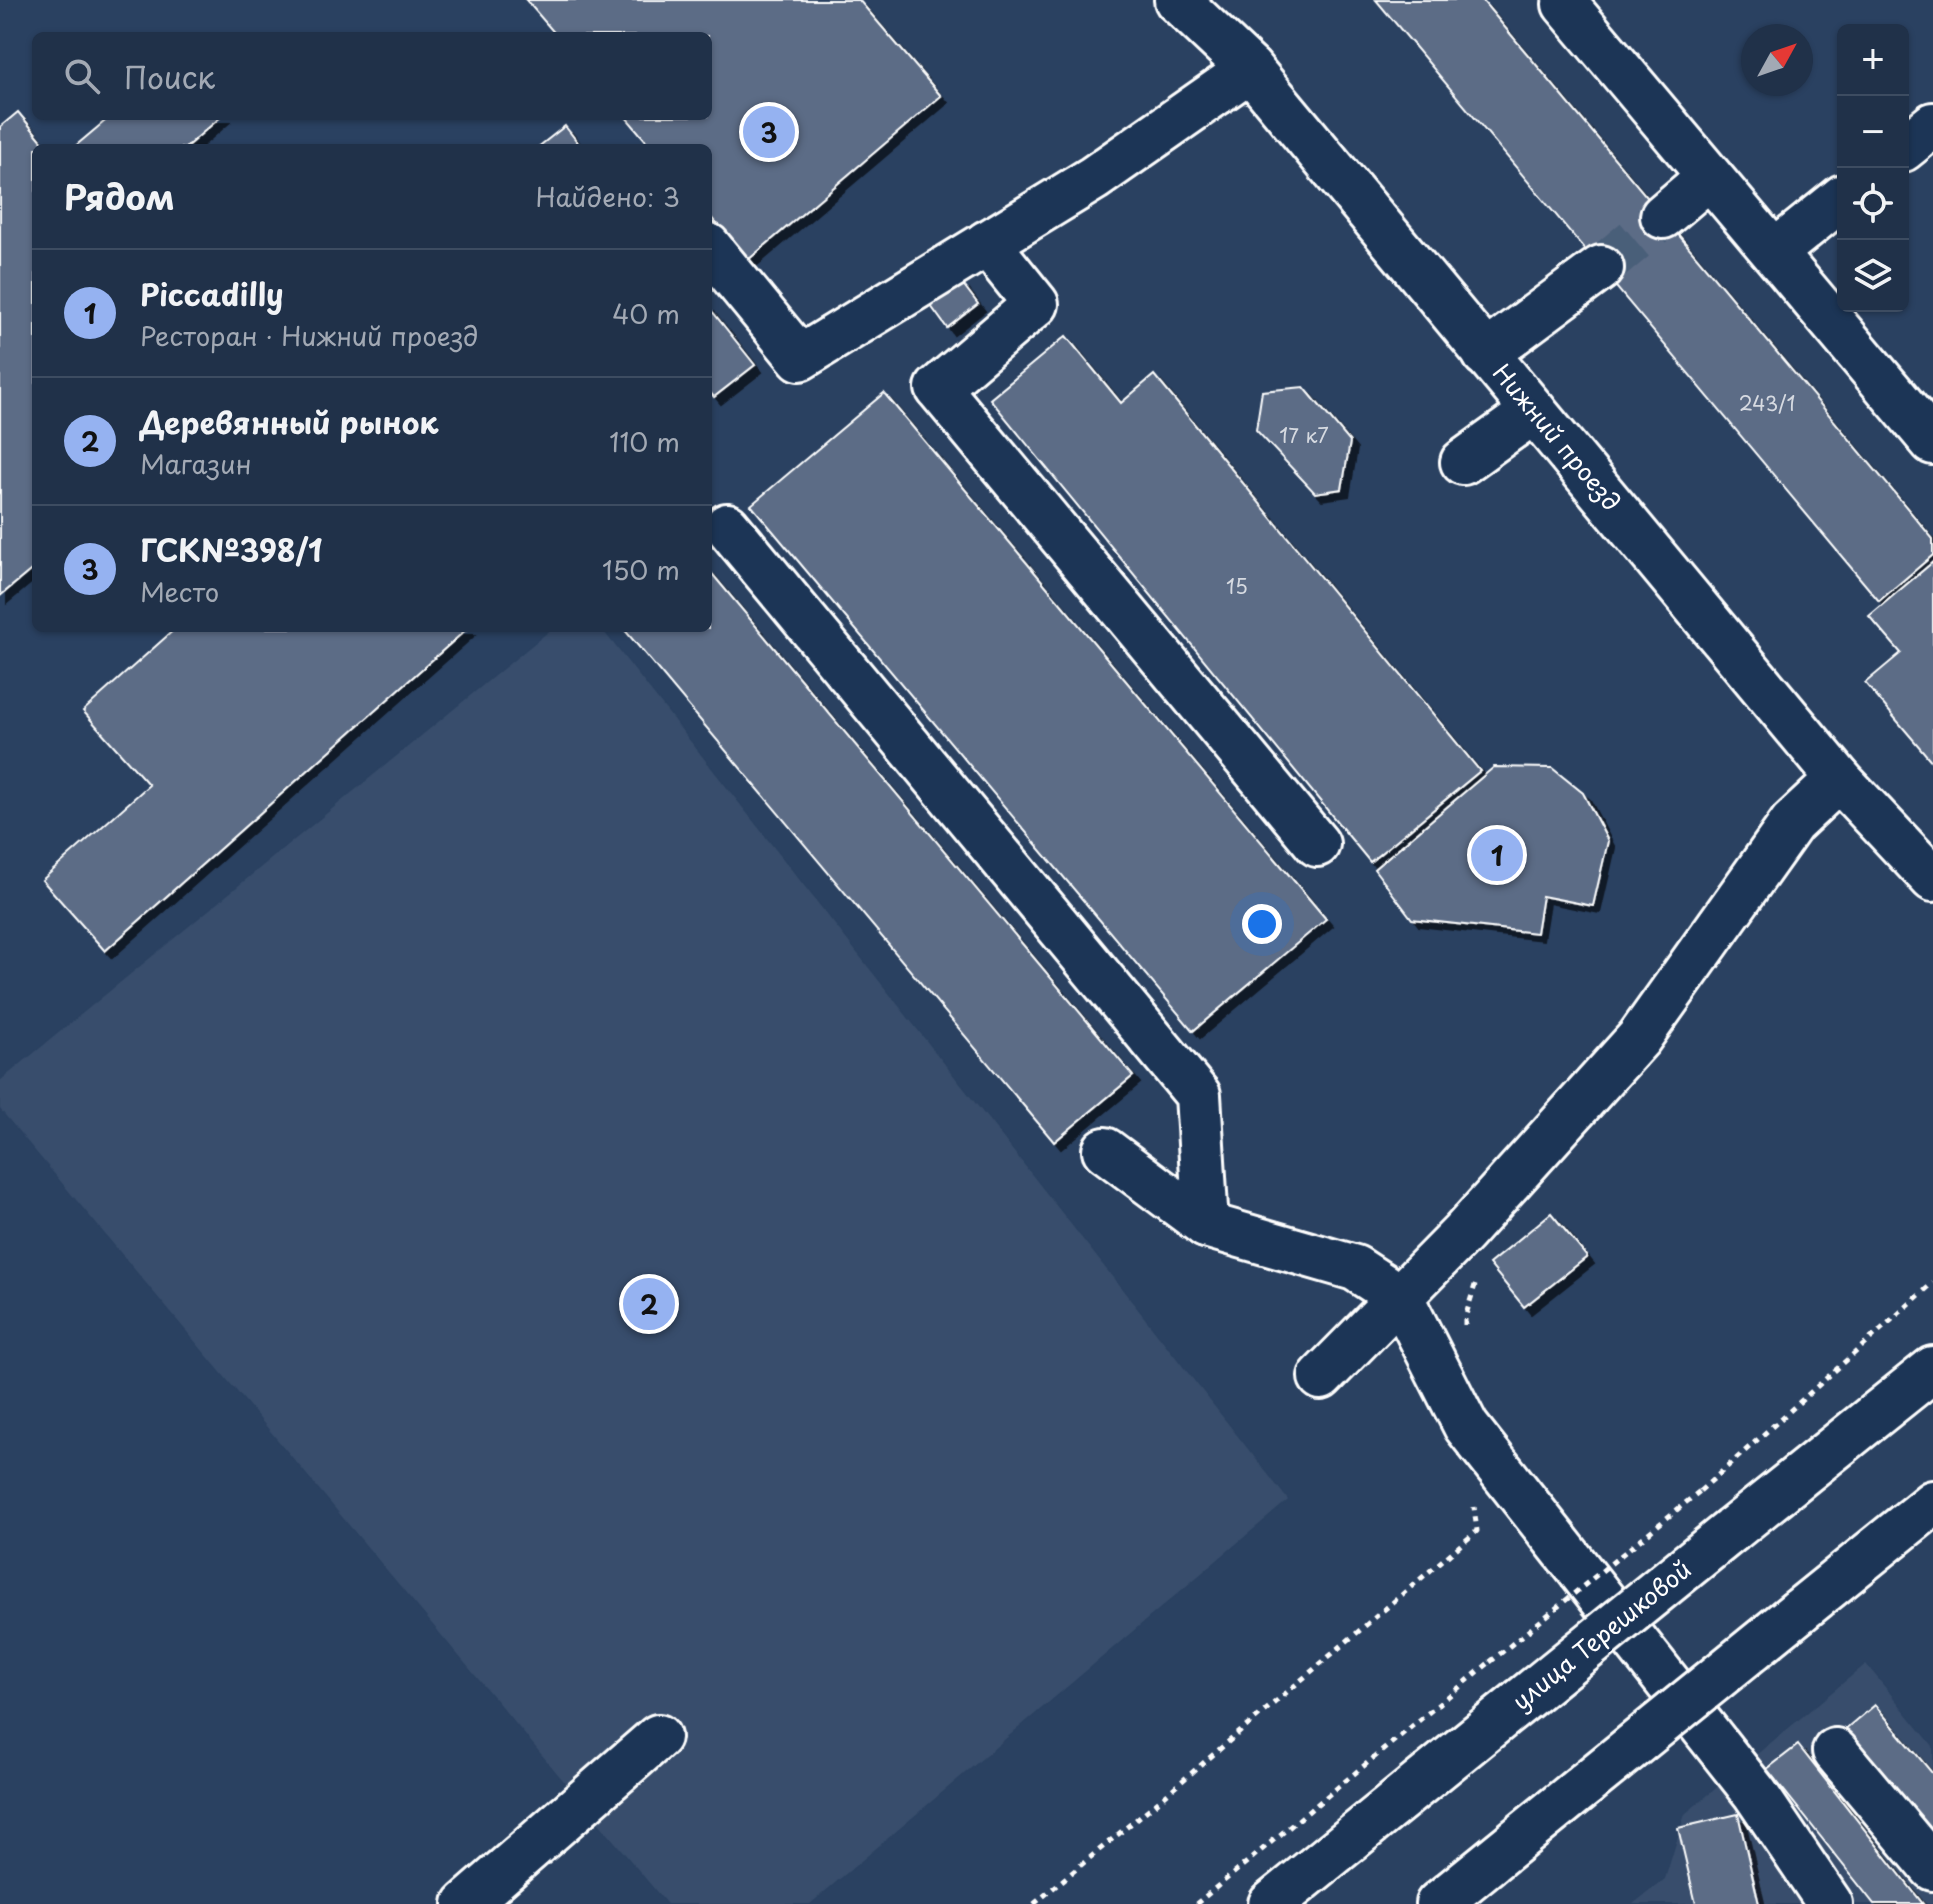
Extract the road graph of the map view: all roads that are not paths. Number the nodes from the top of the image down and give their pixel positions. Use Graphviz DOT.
graph roads {
  1 [pos="1177,0"];
  2 [pos="1568,0"];
  3 [pos="1250,69"];
  4 [pos="1933,125"];
  5 [pos="1909,144"];
  6 [pos="1709,177"];
  7 [pos="1837,202"];
  8 [pos="1663,216"];
  9 [pos="987,243"];
  10 [pos="712,251"];
  11 [pos="1775,252"];
  12 [pos="1601,268"];
  13 [pos="1485,354"];
  14 [pos="1534,411"];
  15 [pos="1933,442"];
  16 [pos="1463,462"];
  17 [pos="727,526"];
  18 [pos="1839,779"];
  19 [pos="1317,844"];
  20 [pos="1929,868"];
  21 [pos="1105,1150"];
  22 [pos="1206,1225"];
  23 [pos="1401,1298"];
  24 [pos="1933,1369"];
  25 [pos="1321,1377"];
  26 [pos="1933,1503"];
  27 [pos="658,1737"];
  28 [pos="1835,1751"];
  29 [pos="1933,1868"];
  30 [pos="466,1904"];
  31 [pos="1271,1904"];
  32 [pos="1438,1904"];
  33 [pos="1830,1904"];
  1 -- 3 [label="main road, Нижний проезд"];
  2 -- 6 [label="main road"];
  3 -- 9 [label="main road"];
  3 -- 13 [label="main road, Нижний проезд"];
  4 -- 5 [label="main road"];
  6 -- 8 [label="main road"];
  6 -- 11 [label="main road"];
  7 -- 11 [label="main road"];
  9 -- 10 [label="main road"];
  9 -- 19 [label="main road"];
  11 -- 15 [label="main road"];
  12 -- 13 [label="main road"];
  13 -- 14 [label="main road, Нижний проезд"];
  14 -- 16 [label="main road"];
  14 -- 18 [label="main road, Нижний проезд"];
  17 -- 22 [label="main road"];
  18 -- 20 [label="main road, Нижний проезд"];
  18 -- 23 [label="main road"];
  21 -- 22 [label="main road"];
  22 -- 23 [label="main road"];
  23 -- 25 [label="main road"];
  23 -- 33 [label="main road"];
  24 -- 31 [label="main road, улица Терешковой, bridge"];
  26 -- 32 [label="main road, bridge"];
  27 -- 30 [label="main road"];
  28 -- 29 [label="main road"];
}
